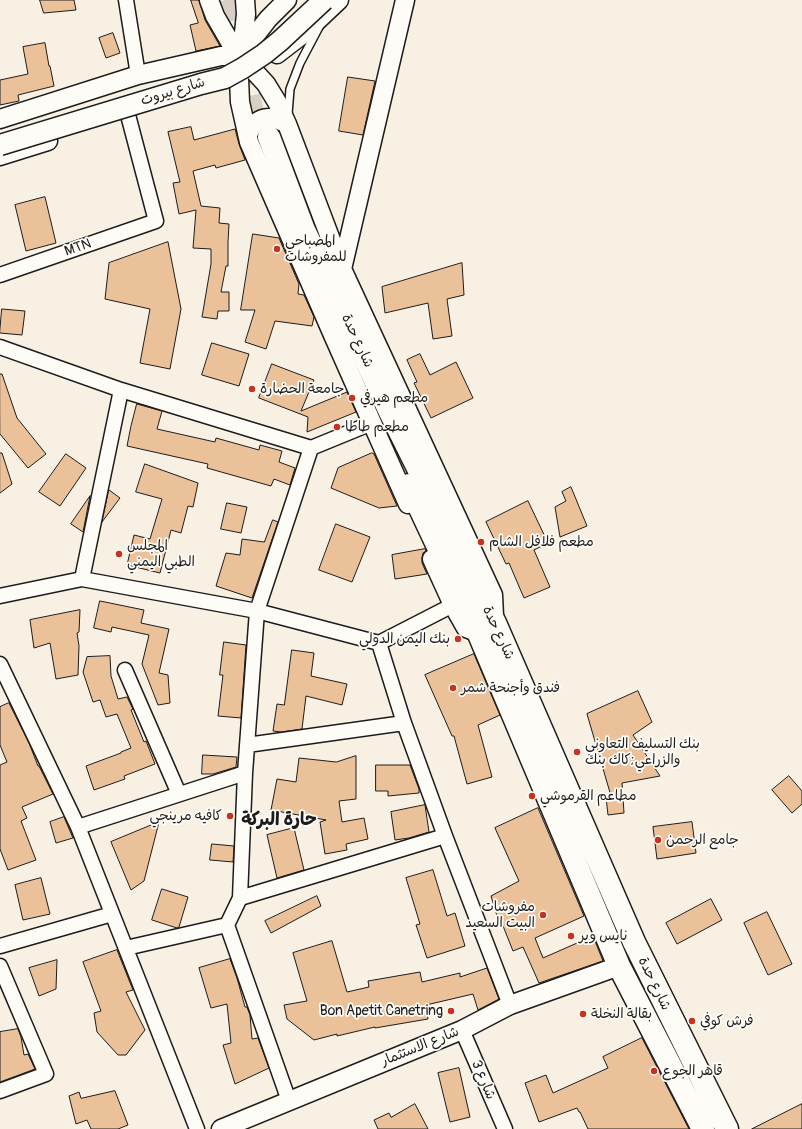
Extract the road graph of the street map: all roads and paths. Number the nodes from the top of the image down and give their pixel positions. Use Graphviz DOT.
graph roads {
  1 [pos="126,0"];
  2 [pos="226,0"];
  3 [pos="245,0"];
  4 [pos="287,0"];
  5 [pos="305,0"];
  6 [pos="405,0"];
  7 [pos="331,3"];
  8 [pos="213,5"];
  9 [pos="221,56"];
  10 [pos="241,61"];
  11 [pos="138,75"];
  12 [pos="222,88"];
  13 [pos="240,102"];
  14 [pos="135,113"];
  15 [pos="0,119"];
  16 [pos="287,124"];
  17 [pos="0,132"];
  18 [pos="259,137"];
  19 [pos="0,145"];
  20 [pos="0,156"];
  21 [pos="342,269"];
  22 [pos="0,275"];
  23 [pos="0,347"];
  24 [pos="121,390"];
  25 [pos="372,424"];
  26 [pos="312,448"];
  27 [pos="82,579"];
  28 [pos="0,596"];
  29 [pos="453,605"];
  30 [pos="257,610"];
  31 [pos="487,628"];
  32 [pos="379,643"];
  33 [pos="0,664"];
  34 [pos="125,670"];
  35 [pos="3,678"];
  36 [pos="404,723"];
  37 [pos="248,745"];
  38 [pos="245,773"];
  39 [pos="179,794"];
  40 [pos="78,827"];
  41 [pos="445,836"];
  42 [pos="240,898"];
  43 [pos="112,914"];
  44 [pos="227,925"];
  45 [pos="0,946"];
  46 [pos="126,948"];
  47 [pos="0,966"];
  48 [pos="619,966"];
  49 [pos="510,1005"];
  50 [pos="462,1030"];
  51 [pos="0,1091"];
  52 [pos="289,1101"];
  53 [pos="197,1129"];
  54 [pos="221,1129"];
  55 [pos="505,1129"];
  56 [pos="704,1129"];
  57 [pos="727,1129"];
  1 -- 11 [label="street"];
  2 -- 8 [label="street"];
  3 -- 10 [label="street"];
  4 -- 10 [label="street"];
  5 -- 17 [label="main road, شارع بيروت"];
  6 -- 21 [label="street"];
  7 -- 10 [label="street"];
  7 -- 16 [label="lane"];
  7 -- 19 [label="main road, شارع بيروت, bridge"];
  8 -- 9 [label="street"];
  8 -- 10 [label="street"];
  9 -- 10 [label="street"];
  9 -- 11 [label="street"];
  10 -- 12 [label="street"];
  10 -- 13 [label="street"];
  10 -- 16 [label="street"];
  11 -- 14 [label="street"];
  11 -- 15 [label="street"];
  12 -- 13 [label="street"];
  12 -- 14 [label="street"];
  13 -- 18 [label="street"];
  14 -- 20 [label="street"];
  14 -- 22 [label="street, MTN"];
  16 -- 18 [label="street"];
  16 -- 21 [label="street"];
  18 -- 25 [label="street"];
  18 -- 31 [label="main road, شارع حدة"];
  21 -- 31 [label="street"];
  23 -- 24 [label="street"];
  24 -- 26 [label="street"];
  24 -- 27 [label="street"];
  25 -- 26 [label="street"];
  25 -- 29 [label="street"];
  26 -- 30 [label="street"];
  27 -- 28 [label="street"];
  27 -- 30 [label="street"];
  29 -- 31 [label="street"];
  29 -- 32 [label="street"];
  30 -- 32 [label="street"];
  30 -- 37 [label="street"];
  31 -- 48 [label="main road, شارع حدة"];
  31 -- 57 [label="main road, شارع حدة"];
  32 -- 36 [label="street"];
  33 -- 35 [label="street"];
  34 -- 39 [label="street"];
  35 -- 40 [label="street"];
  36 -- 37 [label="street"];
  36 -- 41 [label="street"];
  37 -- 38 [label="street"];
  38 -- 39 [label="street"];
  38 -- 42 [label="street"];
  39 -- 40 [label="street"];
  40 -- 43 [label="street"];
  41 -- 42 [label="street"];
  41 -- 49 [label="street"];
  42 -- 44 [label="street"];
  43 -- 45 [label="street"];
  43 -- 46 [label="street"];
  44 -- 46 [label="street"];
  44 -- 52 [label="street"];
  46 -- 53 [label="street"];
  47 -- 51 [label="street"];
  48 -- 49 [label="street, شارع الاستثمار"];
  48 -- 56 [label="main road, شارع حدة"];
  49 -- 50 [label="street, شارع الاستثمار"];
  50 -- 52 [label="street, شارع الاستثمار"];
  50 -- 55 [label="street, شارع 3"];
  52 -- 54 [label="street, شارع الاستثمار"];
}
